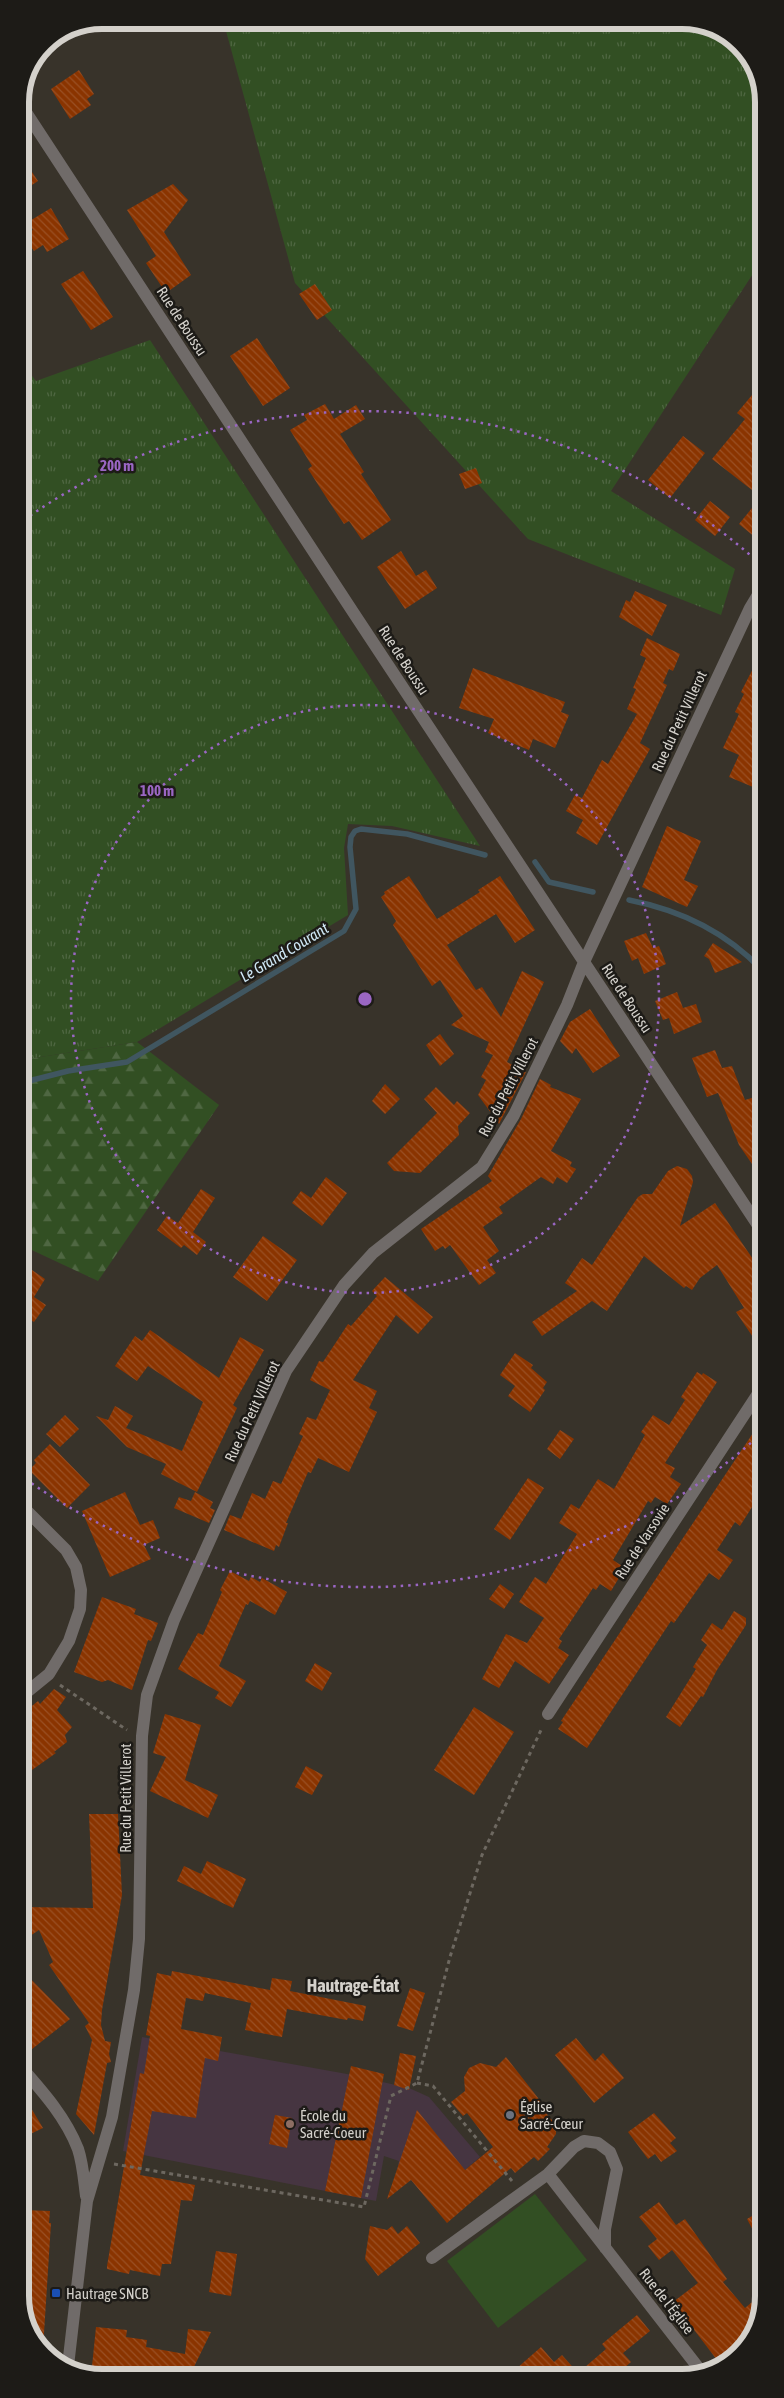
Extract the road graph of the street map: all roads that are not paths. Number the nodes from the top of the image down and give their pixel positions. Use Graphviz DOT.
graph roads {
  1 [pos="29,117"];
  2 [pos="755,600"];
  3 [pos="584,962"];
  4 [pos="755,1221"];
  5 [pos="755,1398"];
  6 [pos="29,1513"];
  7 [pos="29,1690"];
  8 [pos="548,1714"];
  9 [pos="29,2076"];
  10 [pos="548,2174"];
  11 [pos="87,2201"];
  12 [pos="605,2248"];
  13 [pos="432,2258"];
  14 [pos="69,2362"];
  15 [pos="698,2368"];
  1 -- 3 [label="street, Rue de Boussu"];
  2 -- 3 [label="street, Rue du Petit Villerot"];
  3 -- 4 [label="street, Rue de Boussu"];
  3 -- 11 [label="street, Rue du Petit Villerot"];
  5 -- 8 [label="street, Rue de Varsovie"];
  6 -- 7 [label="street"];
  9 -- 11 [label="street"];
  10 -- 12 [label="street, Rue de l'Église"];
  10 -- 12 [label="street"];
  10 -- 13 [label="street"];
  11 -- 14 [label="street, Rue du Petit Villerot"];
  12 -- 15 [label="street, Rue de l'Église"];
}
